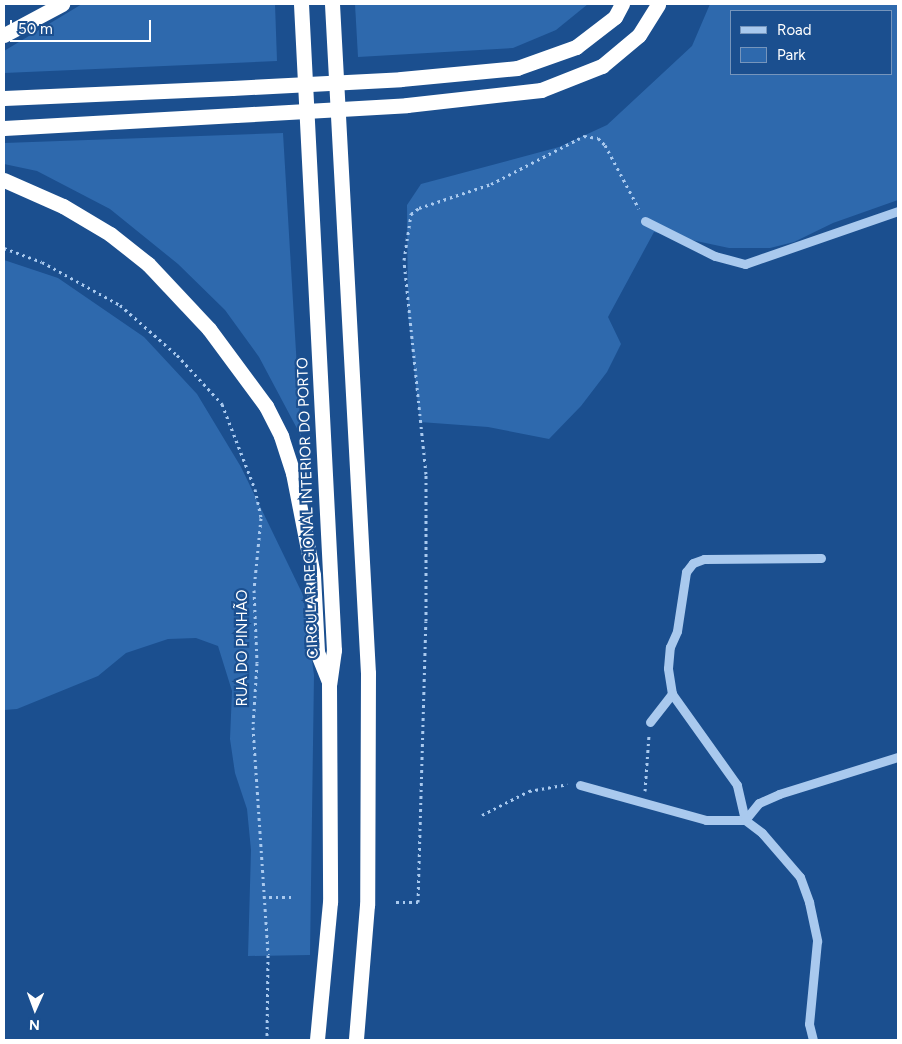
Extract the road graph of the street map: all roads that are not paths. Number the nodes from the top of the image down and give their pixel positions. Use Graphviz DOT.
graph roads {
  1 [pos="62,4"];
  2 [pos="301,4"];
  3 [pos="332,4"];
  4 [pos="622,4"];
  5 [pos="658,4"];
  6 [pos="4,35"];
  7 [pos="4,98"];
  8 [pos="4,128"];
  9 [pos="4,180"];
  10 [pos="898,211"];
  11 [pos="645,221"];
  12 [pos="821,558"];
  13 [pos="329,684"];
  14 [pos="672,694"];
  15 [pos="650,722"];
  16 [pos="898,756"];
  17 [pos="580,784"];
  18 [pos="746,820"];
  19 [pos="317,1040"];
  20 [pos="356,1040"];
  21 [pos="813,1040"];
  1 -- 6 [label="highway"];
  2 -- 13 [label="highway, CIRCULAR REGIONAL INTERIOR DO PORTO"];
  3 -- 20 [label="highway"];
  4 -- 7 [label="highway, bridge"];
  5 -- 8 [label="highway, bridge"];
  9 -- 13 [label="highway"];
  10 -- 11 [label="street"];
  12 -- 14 [label="street"];
  13 -- 19 [label="highway, CIRCULAR REGIONAL INTERIOR DO PORTO"];
  14 -- 15 [label="street"];
  14 -- 18 [label="street"];
  16 -- 18 [label="street"];
  17 -- 18 [label="street"];
  18 -- 21 [label="street"];
}
